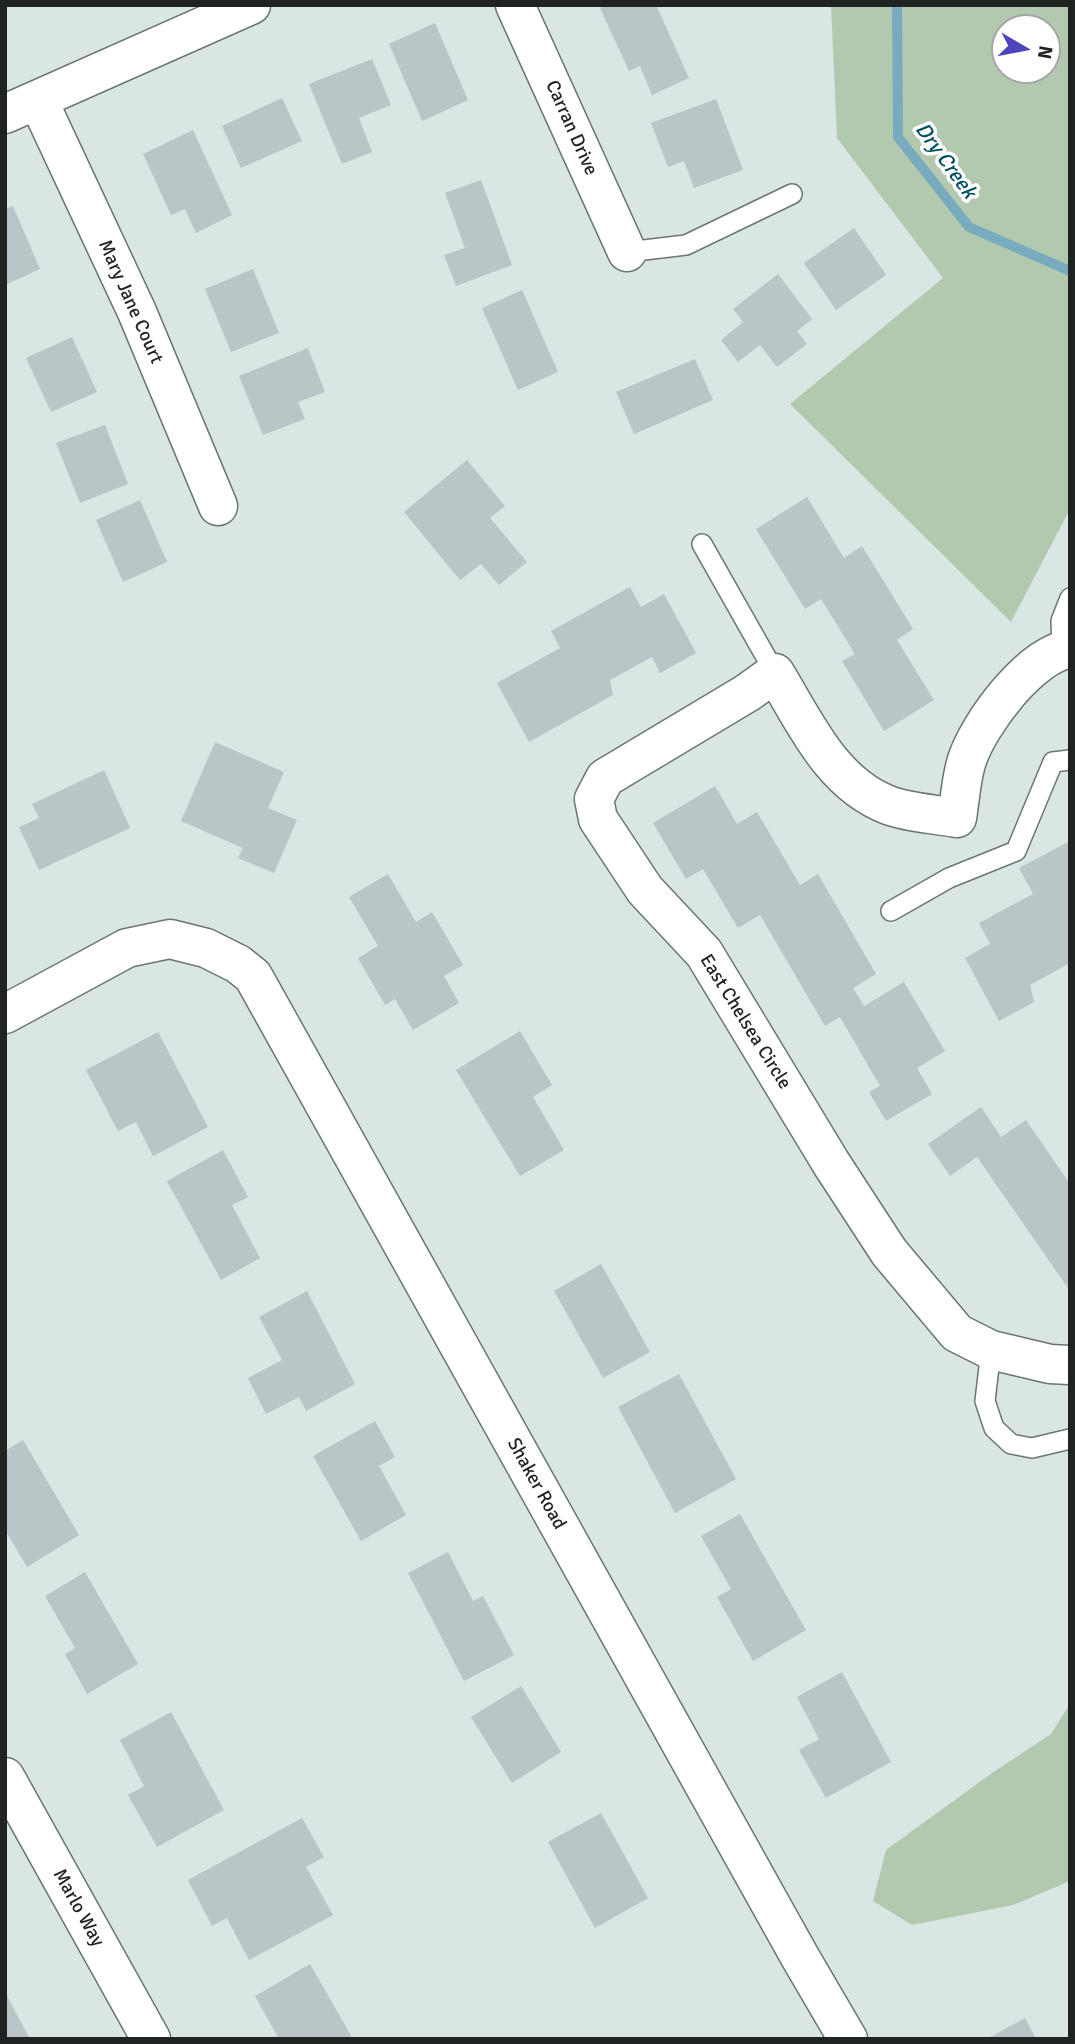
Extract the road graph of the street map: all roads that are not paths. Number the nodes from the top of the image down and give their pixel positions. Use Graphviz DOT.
graph roads {
  1 [pos="251,5"];
  2 [pos="515,5"];
  3 [pos="22,107"];
  4 [pos="792,194"];
  5 [pos="626,252"];
  6 [pos="218,506"];
  7 [pos="702,544"];
  8 [pos="1070,597"];
  9 [pos="1066,649"];
  10 [pos="775,673"];
  11 [pos="1070,760"];
  12 [pos="891,911"];
  13 [pos="5,1014"];
  14 [pos="991,1350"];
  15 [pos="1070,1365"];
  16 [pos="1070,1439"];
  17 [pos="5,1777"];
  18 [pos="151,2039"];
  19 [pos="848,2039"];
  1 -- 3 [label="street"];
  2 -- 5 [label="street, Carran Drive"];
  3 -- 6 [label="street, Mary Jane Court"];
  4 -- 5 [label="lane"];
  7 -- 10 [label="lane"];
  8 -- 9 [label="lane"];
  9 -- 10 [label="street"];
  10 -- 14 [label="street, East Chelsea Circle"];
  11 -- 12 [label="lane"];
  13 -- 19 [label="street, Shaker Road"];
  14 -- 15 [label="street, East Chelsea Circle"];
  14 -- 16 [label="lane"];
  17 -- 18 [label="street, Marlo Way"];
}
